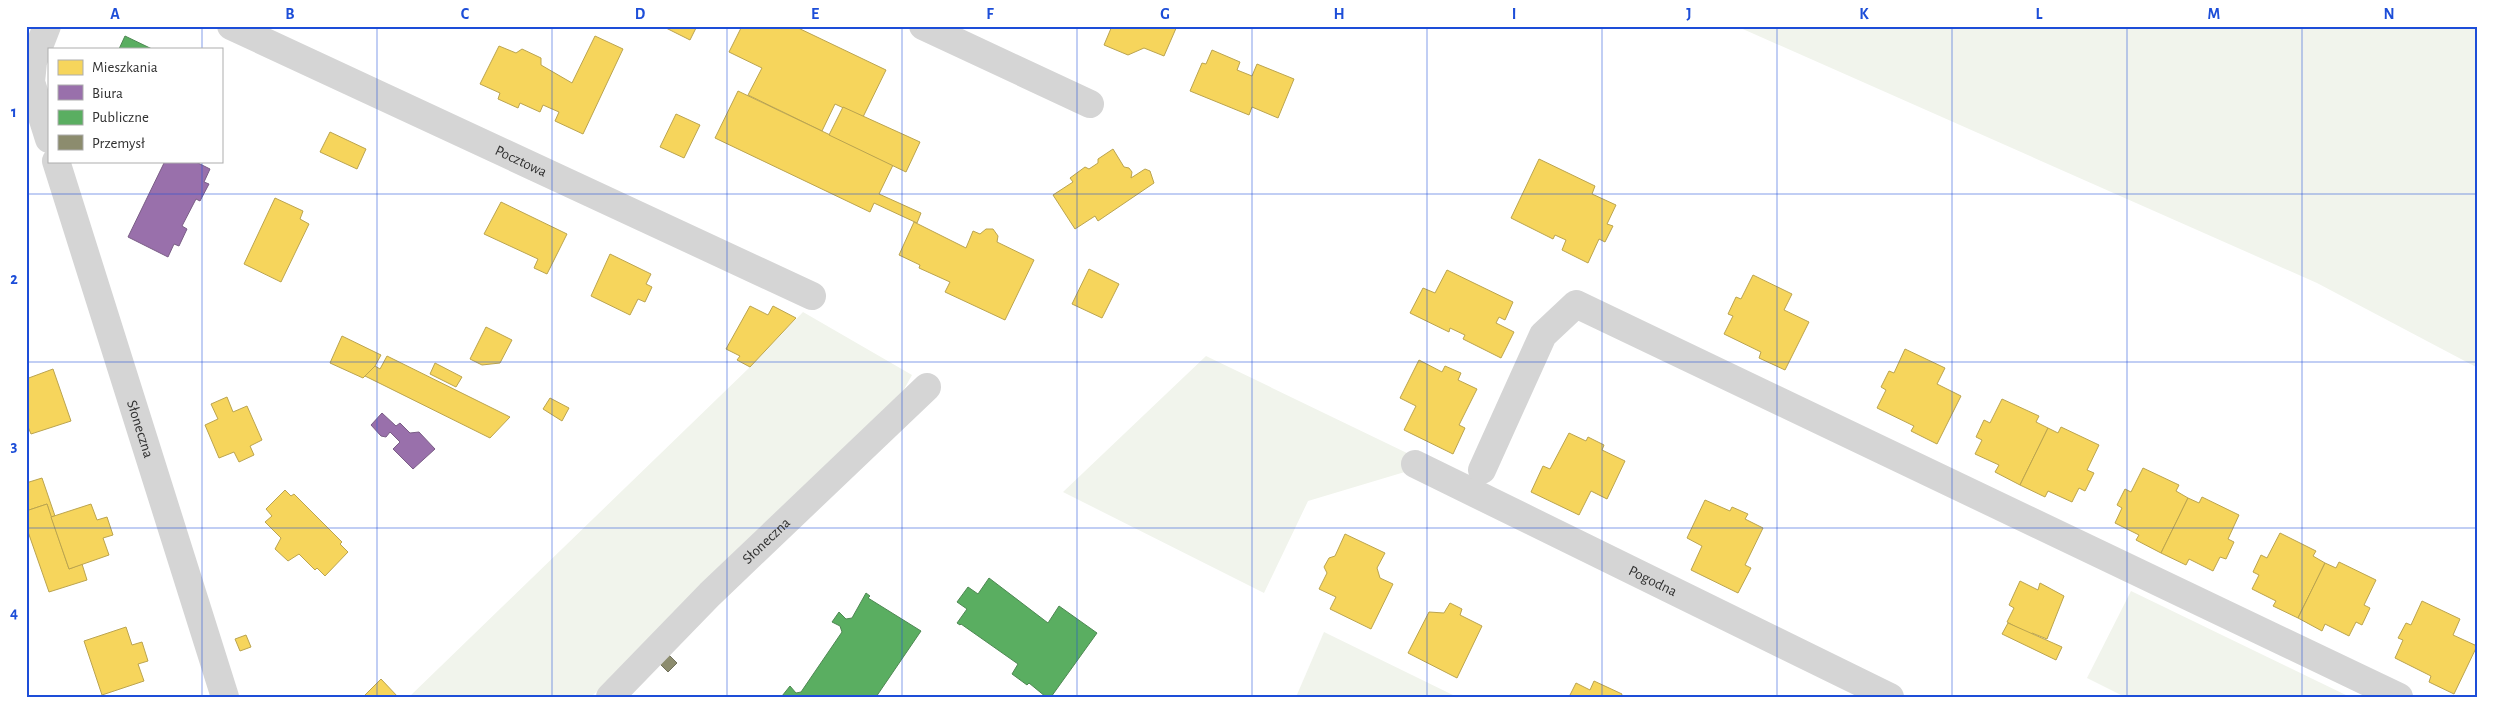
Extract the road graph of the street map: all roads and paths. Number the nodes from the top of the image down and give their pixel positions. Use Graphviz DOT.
graph roads {
  1 [pos="47,26"];
  2 [pos="231,26"];
  3 [pos="923,26"];
  4 [pos="1090,104"];
  5 [pos="48,136"];
  6 [pos="56,162"];
  7 [pos="812,296"];
  8 [pos="927,388"];
  9 [pos="1415,464"];
  10 [pos="1482,470"];
  11 [pos="225,697"];
  12 [pos="610,697"];
  13 [pos="1890,697"];
  14 [pos="2399,697"];
  1 -- 5 [label="street"];
  2 -- 7 [label="street, Pocztowa"];
  3 -- 4 [label="street"];
  6 -- 11 [label="street, Słoneczna"];
  8 -- 12 [label="street, Słoneczna"];
  9 -- 13 [label="street, Pogodna"];
  10 -- 14 [label="street"];
}
